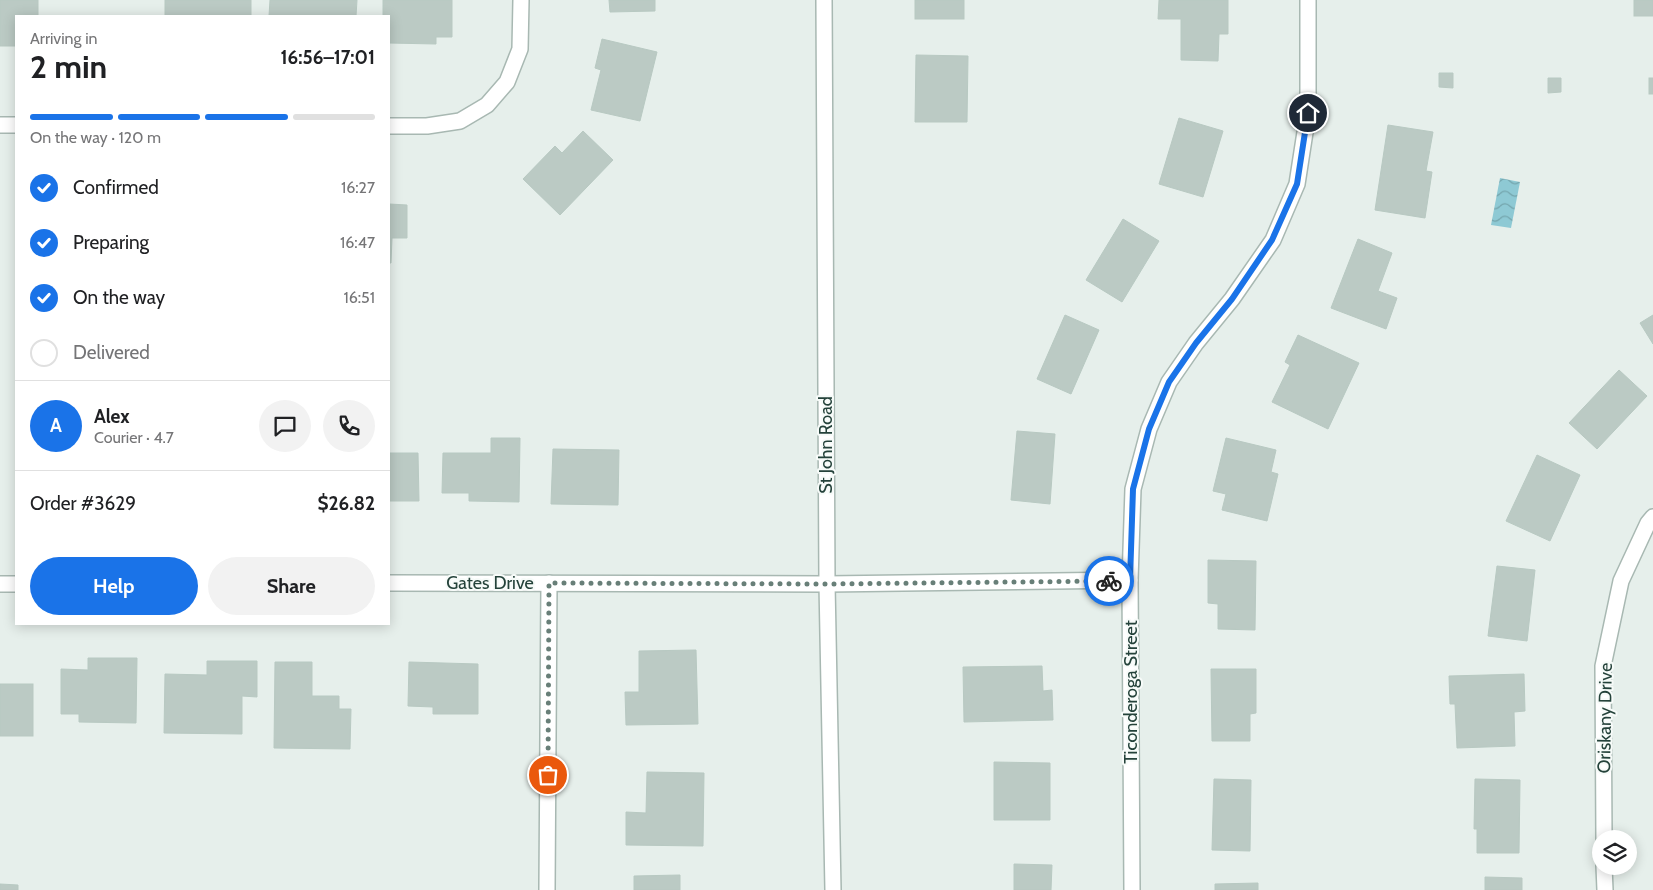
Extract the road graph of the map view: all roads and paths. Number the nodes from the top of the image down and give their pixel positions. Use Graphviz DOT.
graph roads {
  1 [pos="521,0"];
  2 [pos="824,0"];
  3 [pos="1308,0"];
  4 [pos="0,125"];
  5 [pos="15,125"];
  6 [pos="390,126"];
  7 [pos="1653,517"];
  8 [pos="1130,580"];
  9 [pos="390,583"];
  10 [pos="549,583"];
  11 [pos="0,584"];
  12 [pos="15,584"];
  13 [pos="827,584"];
  14 [pos="1604,830"];
  15 [pos="1604,875"];
  16 [pos="547,890"];
  17 [pos="833,890"];
  18 [pos="1132,890"];
  19 [pos="1605,890"];
  1 -- 6 [label="street"];
  2 -- 13 [label="street, St John Road"];
  3 -- 8 [label="street, Ticonderoga Street"];
  4 -- 5 [label="street"];
  7 -- 14 [label="street, Oriskany Drive"];
  8 -- 13 [label="street, Gates Drive"];
  8 -- 18 [label="street, Ticonderoga Street"];
  9 -- 10 [label="street, Gates Drive"];
  10 -- 13 [label="street, Gates Drive"];
  10 -- 16 [label="street"];
  11 -- 12 [label="street"];
  13 -- 17 [label="street, St John Road"];
  15 -- 19 [label="street"];
}
